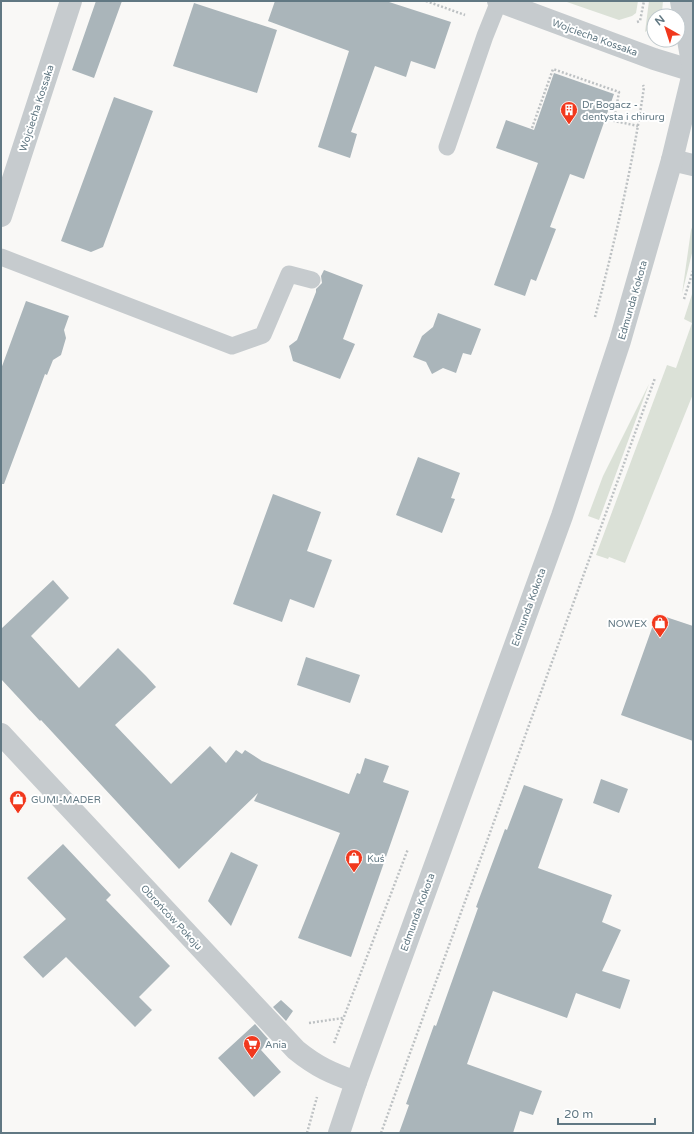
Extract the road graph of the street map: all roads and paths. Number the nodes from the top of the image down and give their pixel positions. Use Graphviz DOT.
graph roads {
  1 [pos="71,1"];
  2 [pos="498,1"];
  3 [pos="681,1"];
  4 [pos="693,71"];
  5 [pos="641,82"];
  6 [pos="605,119"];
  7 [pos="614,121"];
  8 [pos="638,126"];
  9 [pos="532,128"];
  10 [pos="447,147"];
  11 [pos="683,162"];
  12 [pos="1,216"];
  13 [pos="1,256"];
  14 [pos="693,271"];
  15 [pos="312,280"];
  16 [pos="684,299"];
  17 [pos="595,319"];
  18 [pos="655,378"];
  19 [pos="1,734"];
  20 [pos="356,1082"];
  21 [pos="310,1121"];
  22 [pos="306,1133"];
  23 [pos="339,1133"];
  24 [pos="381,1133"];
  1 -- 12 [label="street, Wojciecha Kossaka"];
  2 -- 4 [label="street, Wojciecha Kossaka"];
  2 -- 10 [label="lane"];
  3 -- 4 [label="street, Edmunda Kokota"];
  4 -- 11 [label="street, Edmunda Kokota"];
  5 -- 8 [label="path"];
  6 -- 7 [label="path"];
  7 -- 8 [label="path"];
  7 -- 9 [label="path"];
  8 -- 17 [label="path"];
  11 -- 20 [label="street, Edmunda Kokota"];
  13 -- 15 [label="lane"];
  14 -- 16 [label="path"];
  18 -- 24 [label="path"];
  19 -- 20 [label="street, Obrońców Pokoju"];
  20 -- 23 [label="street, Edmunda Kokota"];
  21 -- 22 [label="path"];
}
